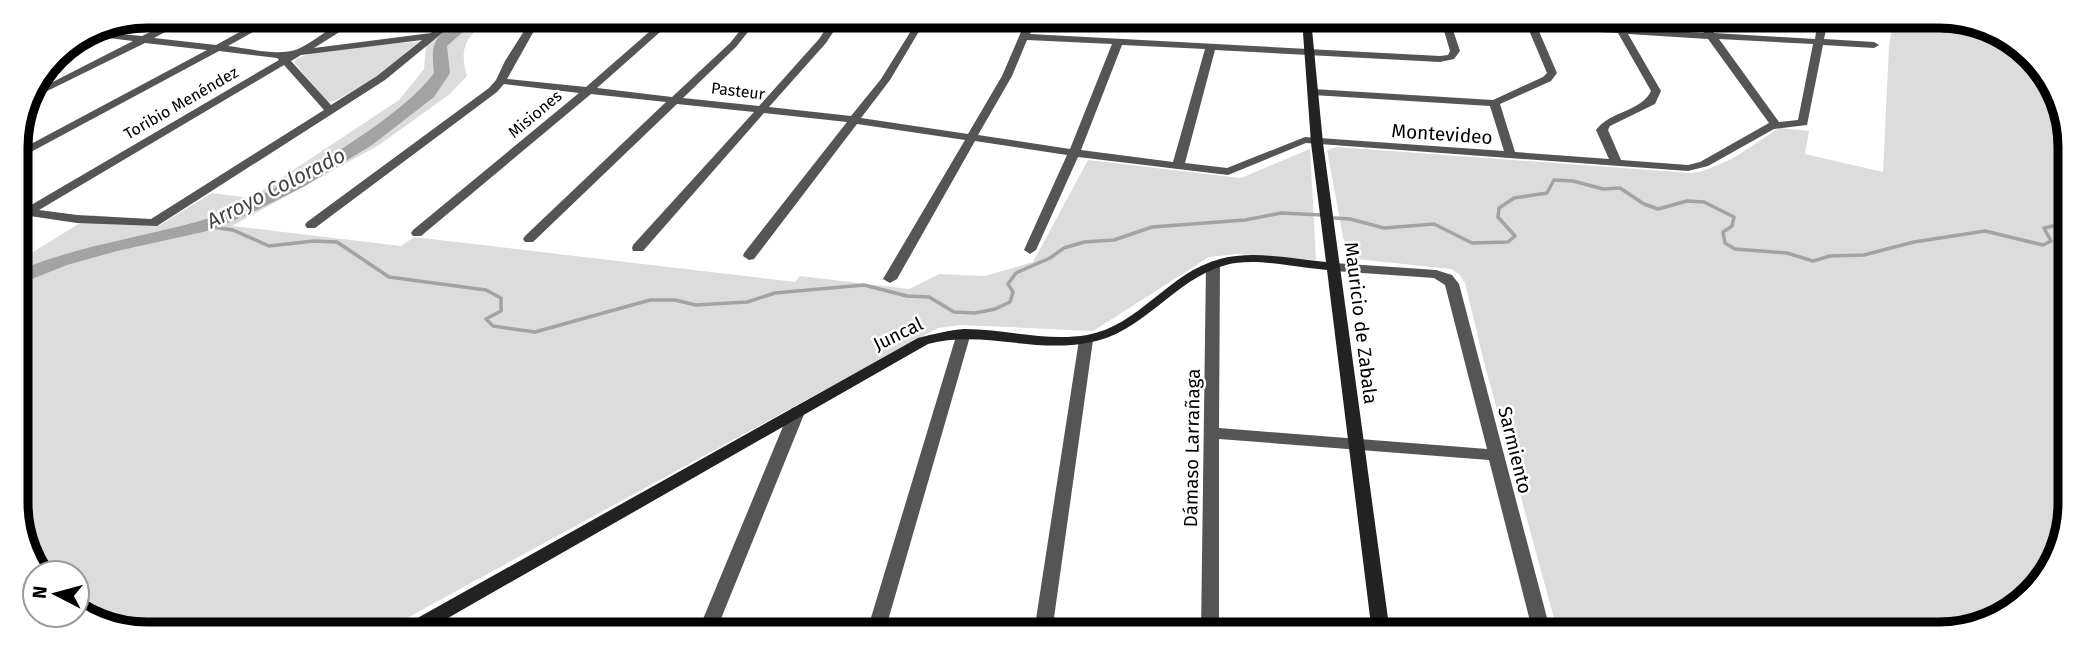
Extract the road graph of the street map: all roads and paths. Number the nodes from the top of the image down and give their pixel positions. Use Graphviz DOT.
graph roads {
  1 [pos="166,28"];
  2 [pos="254,28"];
  3 [pos="341,28"];
  4 [pos="441,28"];
  5 [pos="531,28"];
  6 [pos="639,28"];
  7 [pos="748,28"];
  8 [pos="832,28"];
  9 [pos="917,28"];
  10 [pos="1029,28"];
  11 [pos="1307,28"];
  12 [pos="1448,28"];
  13 [pos="1533,28"];
  14 [pos="1587,28"];
  15 [pos="1619,28"];
  16 [pos="1705,28"];
  17 [pos="1821,28"];
  18 [pos="659,30"];
  19 [pos="1621,31"];
  20 [pos="107,35"];
  21 [pos="433,36"];
  22 [pos="1711,36"];
  23 [pos="1026,37"];
  24 [pos="144,39"];
  25 [pos="1118,42"];
  26 [pos="1818,43"];
  27 [pos="1874,45"];
  28 [pos="219,47"];
  29 [pos="1211,47"];
  30 [pos="299,53"];
  31 [pos="1309,53"];
  32 [pos="283,58"];
  33 [pos="501,81"];
  34 [pos="589,90"];
  35 [pos="42,91"];
  36 [pos="1313,92"];
  37 [pos="674,99"];
  38 [pos="1494,103"];
  39 [pos="329,109"];
  40 [pos="762,110"];
  41 [pos="854,120"];
  42 [pos="1776,126"];
  43 [pos="971,135"];
  44 [pos="1318,143"];
  45 [pos="28,150"];
  46 [pos="1074,153"];
  47 [pos="1510,156"];
  48 [pos="1617,164"];
  49 [pos="1178,166"];
  50 [pos="28,208"];
  51 [pos="28,214"];
  52 [pos="312,225"];
  53 [pos="416,233"];
  54 [pos="529,240"];
  55 [pos="638,248"];
  56 [pos="1030,250"];
  57 [pos="749,256"];
  58 [pos="1213,265"];
  59 [pos="1334,267"];
  60 [pos="1447,278"];
  61 [pos="890,279"];
  62 [pos="964,333"];
  63 [pos="1086,340"];
  64 [pos="797,412"];
  65 [pos="1214,433"];
  66 [pos="1357,444"];
  67 [pos="1494,454"];
  68 [pos="426,622"];
  69 [pos="711,622"];
  70 [pos="879,622"];
  71 [pos="1044,622"];
  72 [pos="1210,622"];
  73 [pos="1380,622"];
  74 [pos="1539,622"];
  1 -- 24 [label="street"];
  2 -- 28 [label="street"];
  3 -- 30 [label="street, Toribio Menéndez"];
  4 -- 21 [label="street"];
  5 -- 33 [label="street"];
  6 -- 18 [label="street"];
  7 -- 37 [label="street"];
  8 -- 40 [label="street"];
  9 -- 41 [label="street"];
  10 -- 23 [label="street"];
  11 -- 31 [label="street, Mauricio de Zabala"];
  12 -- 31 [label="street"];
  13 -- 38 [label="street"];
  14 -- 19 [label="street"];
  15 -- 19 [label="street"];
  16 -- 22 [label="street"];
  17 -- 26 [label="street, Montevideo"];
  18 -- 34 [label="street, Misiones"];
  19 -- 22 [label="street"];
  19 -- 48 [label="street"];
  20 -- 24 [label="street"];
  21 -- 30 [label="street"];
  21 -- 39 [label="street"];
  22 -- 26 [label="street"];
  22 -- 42 [label="street"];
  23 -- 25 [label="street"];
  23 -- 43 [label="street"];
  24 -- 28 [label="street"];
  24 -- 35 [label="street"];
  25 -- 29 [label="street"];
  25 -- 46 [label="street"];
  26 -- 27 [label="street"];
  26 -- 42 [label="street, Montevideo"];
  28 -- 32 [label="street"];
  28 -- 45 [label="street"];
  29 -- 31 [label="street"];
  29 -- 49 [label="street"];
  30 -- 32 [label="street, Toribio Menéndez"];
  31 -- 36 [label="street, Mauricio de Zabala"];
  32 -- 39 [label="street"];
  32 -- 50 [label="street, Toribio Menéndez"];
  33 -- 34 [label="street, Pasteur"];
  33 -- 52 [label="street"];
  34 -- 37 [label="street, Pasteur"];
  34 -- 53 [label="street, Misiones"];
  36 -- 38 [label="street"];
  36 -- 44 [label="street, Mauricio de Zabala"];
  37 -- 40 [label="street, Pasteur"];
  37 -- 54 [label="street"];
  38 -- 47 [label="street"];
  39 -- 51 [label="street"];
  40 -- 41 [label="street, Pasteur"];
  40 -- 55 [label="street"];
  41 -- 43 [label="street, Pasteur"];
  41 -- 57 [label="street"];
  42 -- 48 [label="street, Montevideo"];
  43 -- 46 [label="street, Montevideo"];
  43 -- 61 [label="street"];
  44 -- 47 [label="street, Montevideo"];
  44 -- 49 [label="street, Montevideo"];
  44 -- 59 [label="street, Mauricio de Zabala"];
  46 -- 49 [label="street, Montevideo"];
  46 -- 56 [label="street"];
  47 -- 48 [label="street, Montevideo"];
  58 -- 59 [label="street, Juncal"];
  58 -- 63 [label="street, Juncal"];
  58 -- 65 [label="street, Dámaso Larrañaga"];
  59 -- 60 [label="street, Juncal"];
  59 -- 66 [label="street, Mauricio de Zabala"];
  60 -- 67 [label="street, Sarmiento"];
  62 -- 63 [label="street, Juncal"];
  62 -- 64 [label="street, Juncal"];
  62 -- 70 [label="street"];
  63 -- 71 [label="street"];
  64 -- 68 [label="street, Juncal"];
  64 -- 69 [label="street"];
  65 -- 66 [label="street"];
  65 -- 72 [label="street, Dámaso Larrañaga"];
  66 -- 67 [label="street"];
  66 -- 73 [label="street, Mauricio de Zabala"];
  67 -- 74 [label="street, Sarmiento"];
}
